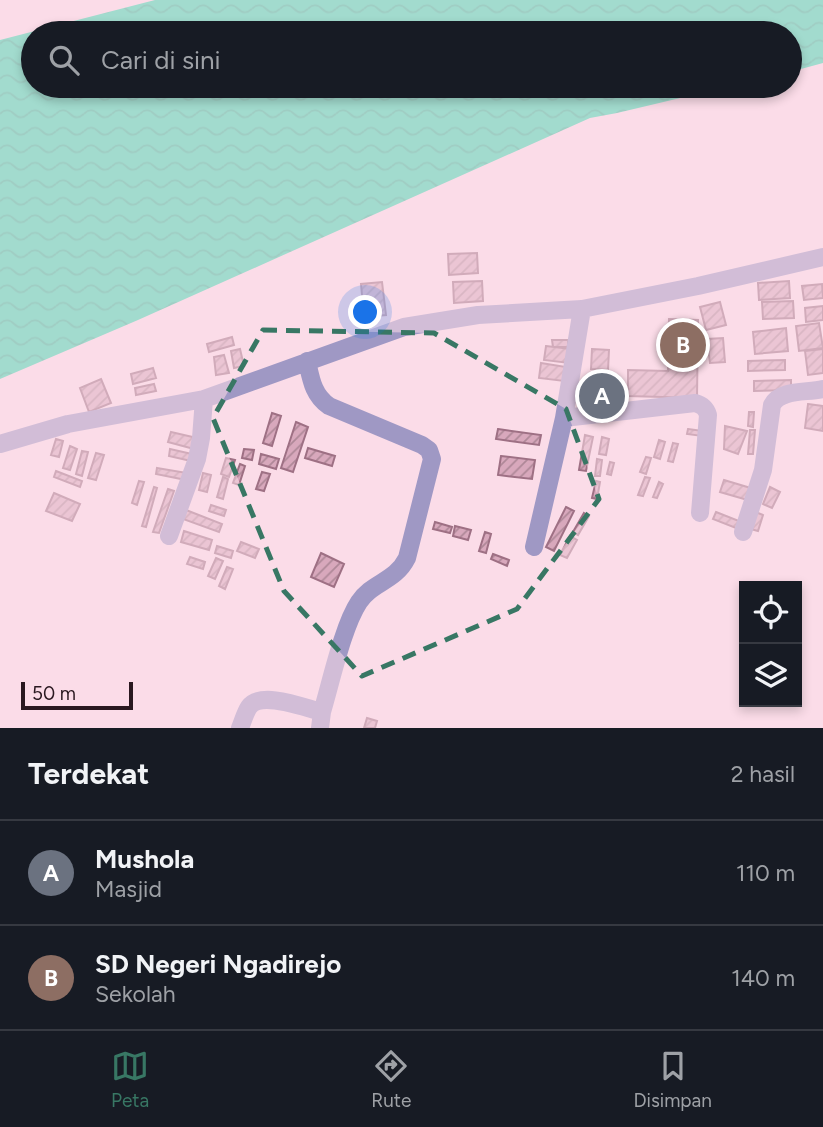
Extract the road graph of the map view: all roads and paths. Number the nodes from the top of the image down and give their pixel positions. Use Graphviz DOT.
graph roads {
  1 [pos="823,257"];
  2 [pos="582,309"];
  3 [pos="307,361"];
  4 [pos="823,390"];
  5 [pos="204,399"];
  6 [pos="564,418"];
  7 [pos="0,444"];
  8 [pos="700,513"];
  9 [pos="743,532"];
  10 [pos="169,536"];
  11 [pos="534,547"];
  12 [pos="321,720"];
  13 [pos="240,728"];
  1 -- 2 [label="street"];
  2 -- 3 [label="street"];
  2 -- 6 [label="street"];
  3 -- 5 [label="street"];
  3 -- 12 [label="street"];
  4 -- 9 [label="street"];
  5 -- 7 [label="street"];
  5 -- 10 [label="street"];
  6 -- 8 [label="street"];
  6 -- 11 [label="street"];
  12 -- 13 [label="street"];
}
